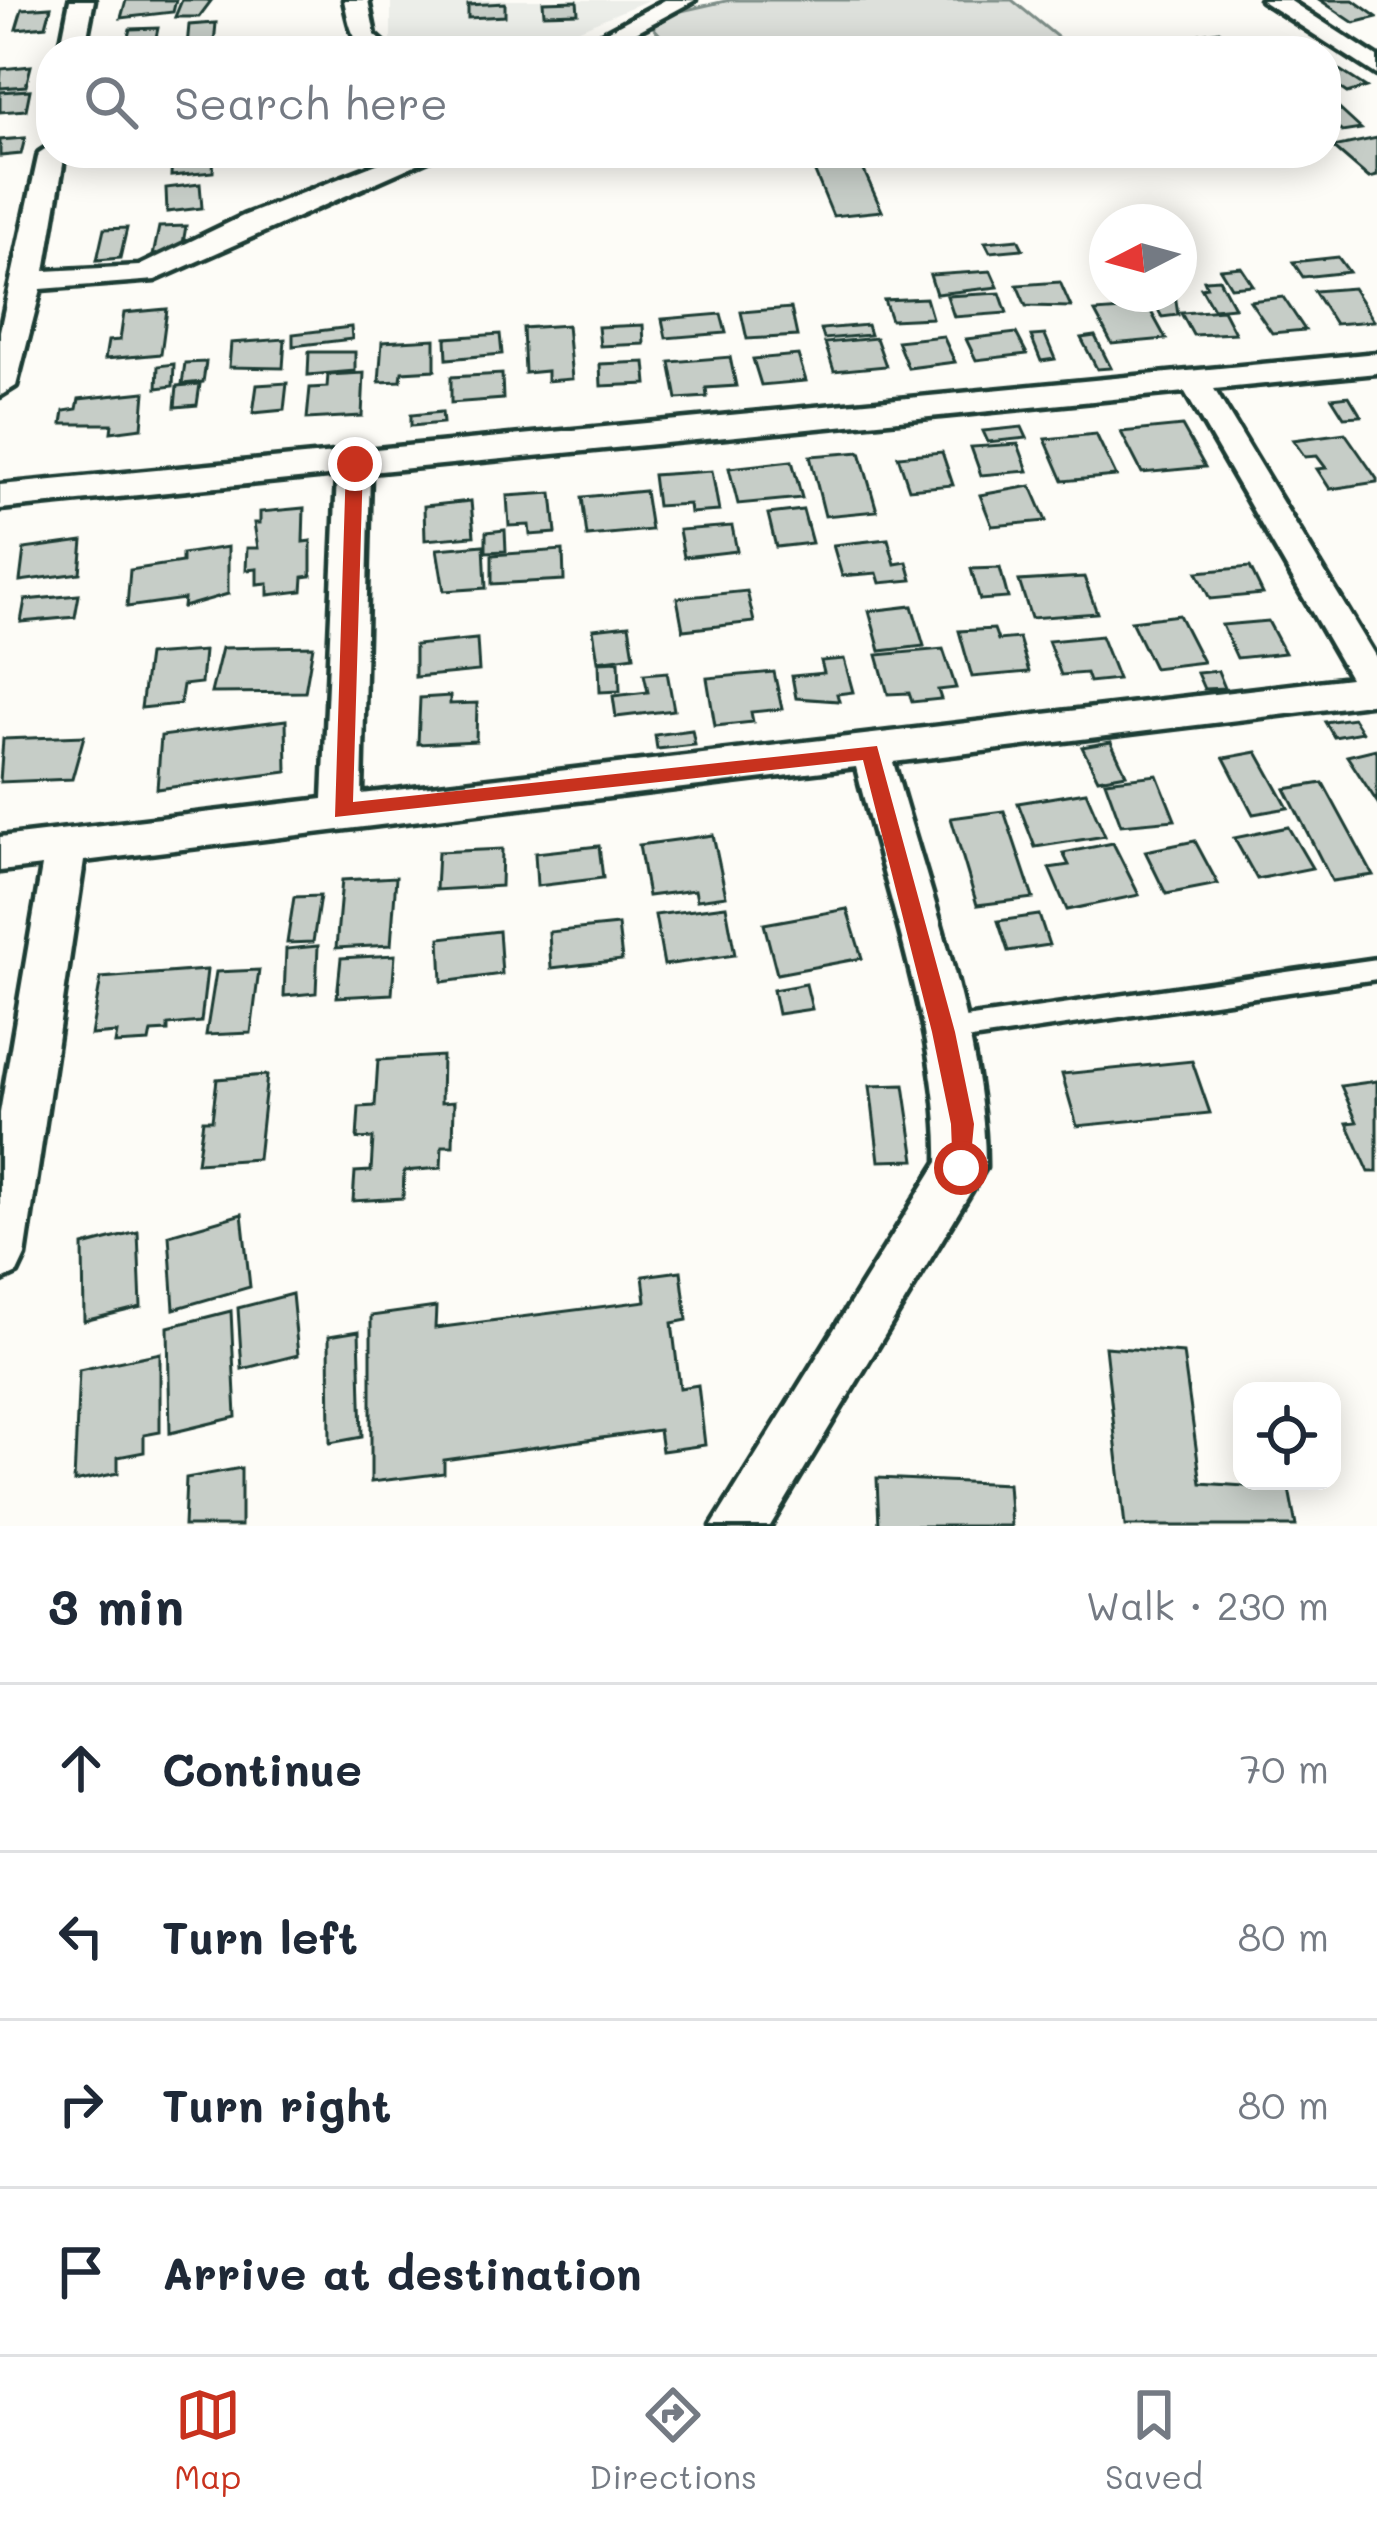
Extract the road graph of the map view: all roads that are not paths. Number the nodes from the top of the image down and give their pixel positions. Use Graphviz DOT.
graph roads {
  1 [pos="82,0"];
  2 [pos="356,0"];
  3 [pos="683,0"];
  4 [pos="1273,0"];
  5 [pos="607,34"];
  6 [pos="75,36"];
  7 [pos="364,36"];
  8 [pos="600,36"];
  9 [pos="604,36"];
  10 [pos="1328,36"];
  11 [pos="1341,44"];
  12 [pos="1377,68"];
  13 [pos="49,168"];
  14 [pos="390,168"];
  15 [pos="29,281"];
  16 [pos="1377,363"];
  17 [pos="1194,381"];
  18 [pos="0,386"];
  19 [pos="355,464"];
  20 [pos="0,497"];
  21 [pos="1377,689"];
  22 [pos="871,751"];
  23 [pos="342,811"];
  24 [pos="66,847"];
  25 [pos="0,854"];
  26 [pos="1377,969"];
  27 [pos="944,1032"];
  28 [pos="0,1256"];
  29 [pos="739,1526"];
  1 -- 6 [label="street"];
  2 -- 7 [label="street"];
  3 -- 5 [label="street"];
  4 -- 10 [label="street"];
  5 -- 8 [label="street"];
  5 -- 9 [label="street"];
  11 -- 12 [label="street"];
  13 -- 15 [label="street"];
  14 -- 15 [label="street"];
  15 -- 18 [label="street"];
  16 -- 17 [label="street"];
  17 -- 19 [label="street"];
  17 -- 21 [label="street"];
  19 -- 20 [label="street"];
  19 -- 23 [label="street"];
  21 -- 22 [label="street"];
  22 -- 23 [label="street"];
  22 -- 27 [label="street"];
  23 -- 24 [label="street"];
  24 -- 25 [label="street"];
  24 -- 28 [label="street"];
  26 -- 27 [label="lane"];
  27 -- 29 [label="street"];
}
